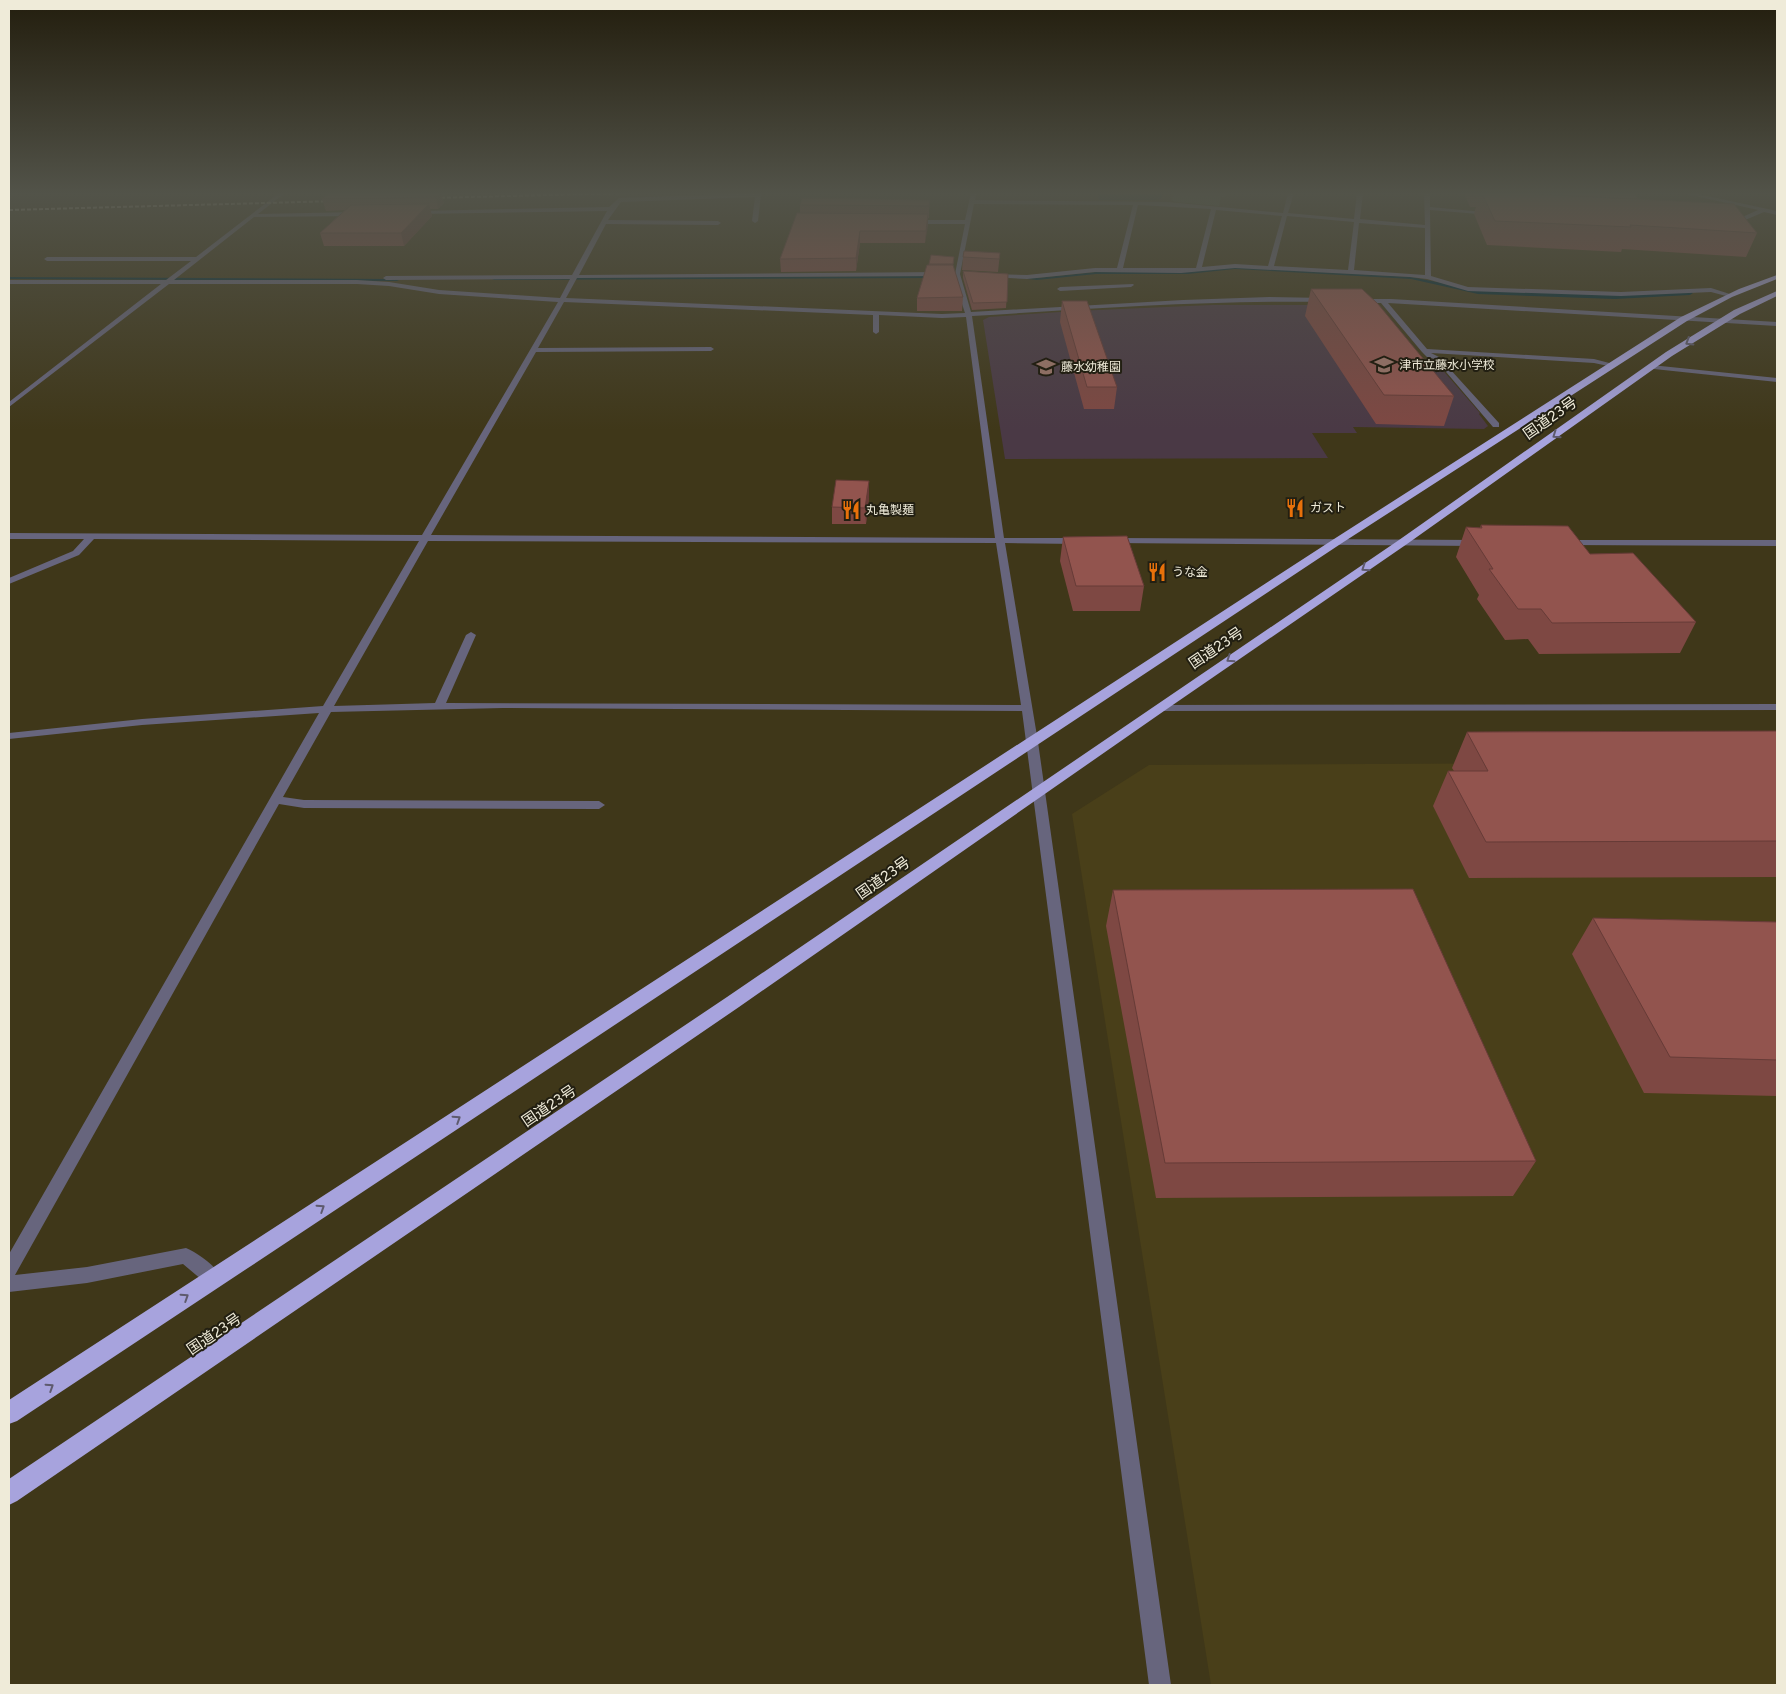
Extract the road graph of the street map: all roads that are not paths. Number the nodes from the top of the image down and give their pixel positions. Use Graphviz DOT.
graph roads {
  1 [pos="182,272"];
  2 [pos="576,272"];
  3 [pos="958,272"];
  4 [pos="1075,272"];
  5 [pos="1351,272"];
  6 [pos="1428,272"];
  7 [pos="965,274"];
  8 [pos="983,275"];
  9 [pos="957,276"];
  10 [pos="1428,277"];
  11 [pos="1777,277"];
  12 [pos="173,279"];
  13 [pos="572,279"];
  14 [pos="9,282"];
  15 [pos="378,282"];
  16 [pos="1131,285"];
  17 [pos="1060,289"];
  18 [pos="1777,293"];
  19 [pos="1730,294"];
  20 [pos="562,300"];
  21 [pos="1090,300"];
  22 [pos="1338,300"];
  23 [pos="1347,300"];
  24 [pos="1384,302"];
  25 [pos="1098,307"];
  26 [pos="876,313"];
  27 [pos="969,315"];
  28 [pos="1684,318"];
  29 [pos="1722,321"];
  30 [pos="1777,324"];
  31 [pos="876,332"];
  32 [pos="711,349"];
  33 [pos="533,350"];
  34 [pos="1424,350"];
  35 [pos="1612,365"];
  36 [pos="1654,367"];
  37 [pos="1777,380"];
  38 [pos="9,405"];
  39 [pos="1496,425"];
  40 [pos="9,536"];
  41 [pos="92,536"];
  42 [pos="426,538"];
  43 [pos="1001,540"];
  44 [pos="1087,540"];
  45 [pos="1106,540"];
  46 [pos="1338,541"];
  47 [pos="1403,542"];
  48 [pos="1482,543"];
  49 [pos="1560,543"];
  50 [pos="1777,543"];
  51 [pos="9,581"];
  52 [pos="471,635"];
  53 [pos="439,706"];
  54 [pos="1777,707"];
  55 [pos="1026,708"];
  56 [pos="1159,708"];
  57 [pos="327,709"];
  58 [pos="9,736"];
  59 [pos="1032,742"];
  60 [pos="1039,791"];
  61 [pos="275,800"];
  62 [pos="599,805"];
  63 [pos="9,1270"];
  64 [pos="214,1279"];
  65 [pos="9,1284"];
  66 [pos="9,1413"];
  67 [pos="9,1493"];
  68 [pos="1160,1685"];
  1 -- 12 [label="street"];
  2 -- 13 [label="street"];
  3 -- 9 [label="street"];
  4 -- 8 [label="street"];
  5 -- 10 [label="street"];
  6 -- 10 [label="street"];
  7 -- 9 [label="street"];
  9 -- 13 [label="street"];
  9 -- 27 [label="street"];
  10 -- 19 [label="street"];
  11 -- 19 [label="highway, 国道23号"];
  12 -- 14 [label="street"];
  12 -- 15 [label="street"];
  12 -- 38 [label="street"];
  13 -- 15 [label="street"];
  13 -- 20 [label="street"];
  15 -- 20 [label="street"];
  16 -- 17 [label="street"];
  18 -- 29 [label="highway, 国道23号"];
  19 -- 28 [label="highway, 国道23号"];
  20 -- 26 [label="street"];
  20 -- 33 [label="street"];
  21 -- 25 [label="street"];
  22 -- 25 [label="street"];
  23 -- 24 [label="street"];
  24 -- 28 [label="street"];
  24 -- 34 [label="street"];
  25 -- 27 [label="street"];
  26 -- 27 [label="street"];
  26 -- 31 [label="street"];
  27 -- 43 [label="street"];
  28 -- 29 [label="street"];
  28 -- 35 [label="highway, 国道23号"];
  29 -- 30 [label="street"];
  29 -- 36 [label="highway, 国道23号, one-way"];
  32 -- 33 [label="street"];
  33 -- 42 [label="street"];
  34 -- 35 [label="street"];
  34 -- 39 [label="street"];
  35 -- 46 [label="highway, 国道23号"];
  36 -- 37 [label="street"];
  36 -- 47 [label="highway, 国道23号, one-way"];
  40 -- 41 [label="street"];
  41 -- 42 [label="street"];
  41 -- 51 [label="street"];
  42 -- 43 [label="street"];
  42 -- 57 [label="street"];
  43 -- 44 [label="street"];
  43 -- 55 [label="street"];
  45 -- 46 [label="street"];
  46 -- 47 [label="street"];
  46 -- 59 [label="highway, 国道23号"];
  47 -- 48 [label="street"];
  47 -- 56 [label="highway, 国道23号, one-way"];
  49 -- 50 [label="street"];
  52 -- 53 [label="street"];
  53 -- 55 [label="street"];
  53 -- 57 [label="street"];
  54 -- 56 [label="street"];
  55 -- 59 [label="street"];
  56 -- 60 [label="highway, 国道23号"];
  57 -- 58 [label="street"];
  57 -- 61 [label="street"];
  59 -- 60 [label="street"];
  64 -- 59 [label="highway, 国道23号, one-way"];
  60 -- 67 [label="highway, 国道23号"];
  60 -- 68 [label="street"];
  61 -- 62 [label="street"];
  61 -- 63 [label="street"];
  64 -- 65 [label="street"];
  66 -- 64 [label="highway, 国道23号, one-way"];
}
